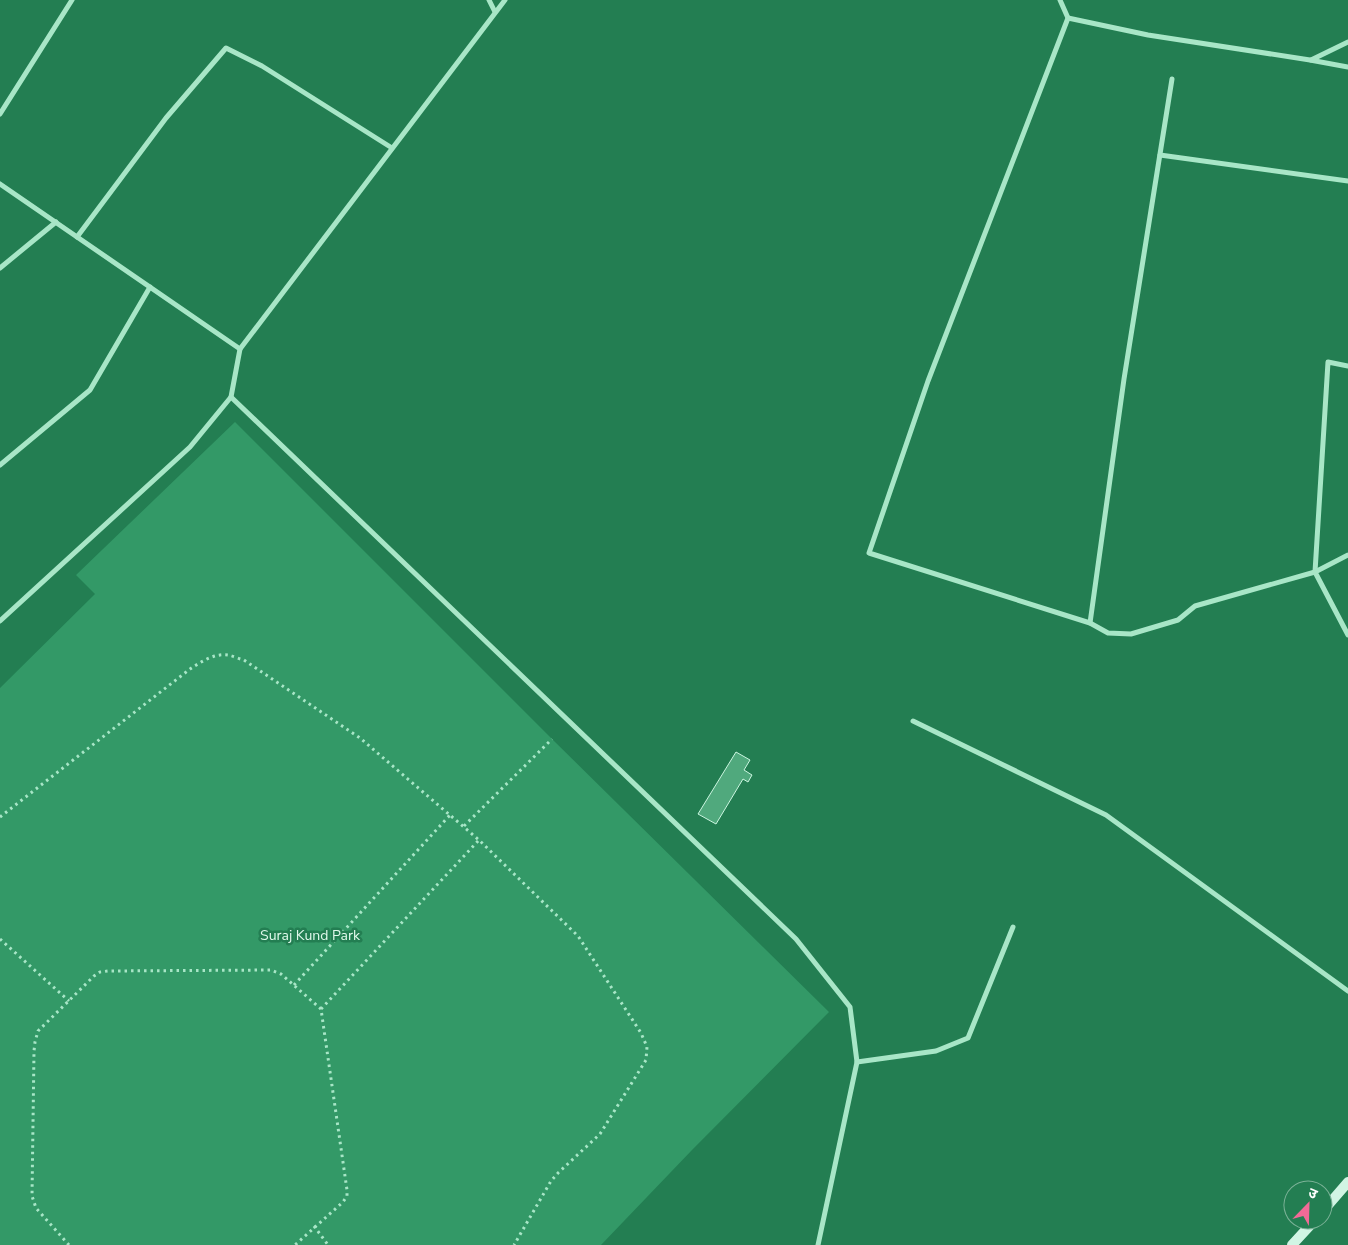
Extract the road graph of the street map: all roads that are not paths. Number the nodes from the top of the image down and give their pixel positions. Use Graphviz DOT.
graph roads {
  1 [pos="72,0"];
  2 [pos="489,0"];
  3 [pos="504,0"];
  4 [pos="1060,0"];
  5 [pos="495,12"];
  6 [pos="1068,18"];
  7 [pos="1348,42"];
  8 [pos="1310,60"];
  9 [pos="1348,67"];
  10 [pos="1172,79"];
  11 [pos="0,114"];
  12 [pos="392,148"];
  13 [pos="1160,155"];
  14 [pos="1348,181"];
  15 [pos="0,184"];
  16 [pos="56,222"];
  17 [pos="77,237"];
  18 [pos="0,268"];
  19 [pos="150,287"];
  20 [pos="240,349"];
  21 [pos="1348,366"];
  22 [pos="231,397"];
  23 [pos="0,465"];
  24 [pos="1348,555"];
  25 [pos="1315,572"];
  26 [pos="0,621"];
  27 [pos="1090,624"];
  28 [pos="1348,635"];
  29 [pos="913,721"];
  30 [pos="1014,927"];
  31 [pos="1348,991"];
  32 [pos="857,1062"];
  33 [pos="1348,1182"];
  34 [pos="1333,1199"];
  35 [pos="1306,1230"];
  36 [pos="818,1245"];
  37 [pos="1292,1245"];
  1 -- 11 [label="street"];
  2 -- 5 [label="street"];
  3 -- 5 [label="street"];
  4 -- 6 [label="street"];
  5 -- 12 [label="street"];
  6 -- 8 [label="street"];
  6 -- 27 [label="street"];
  7 -- 8 [label="street"];
  8 -- 9 [label="street"];
  10 -- 13 [label="street"];
  12 -- 17 [label="street"];
  12 -- 20 [label="street"];
  13 -- 14 [label="street"];
  13 -- 27 [label="street"];
  15 -- 16 [label="street"];
  16 -- 17 [label="street"];
  16 -- 18 [label="street"];
  17 -- 19 [label="street"];
  19 -- 20 [label="street"];
  19 -- 23 [label="street"];
  20 -- 22 [label="street"];
  21 -- 25 [label="street"];
  22 -- 26 [label="street"];
  22 -- 32 [label="street"];
  24 -- 25 [label="street"];
  25 -- 27 [label="street"];
  25 -- 28 [label="street"];
  29 -- 31 [label="street"];
  30 -- 32 [label="street"];
  32 -- 36 [label="street"];
  33 -- 34 [label="street"];
  35 -- 37 [label="street"];
}
